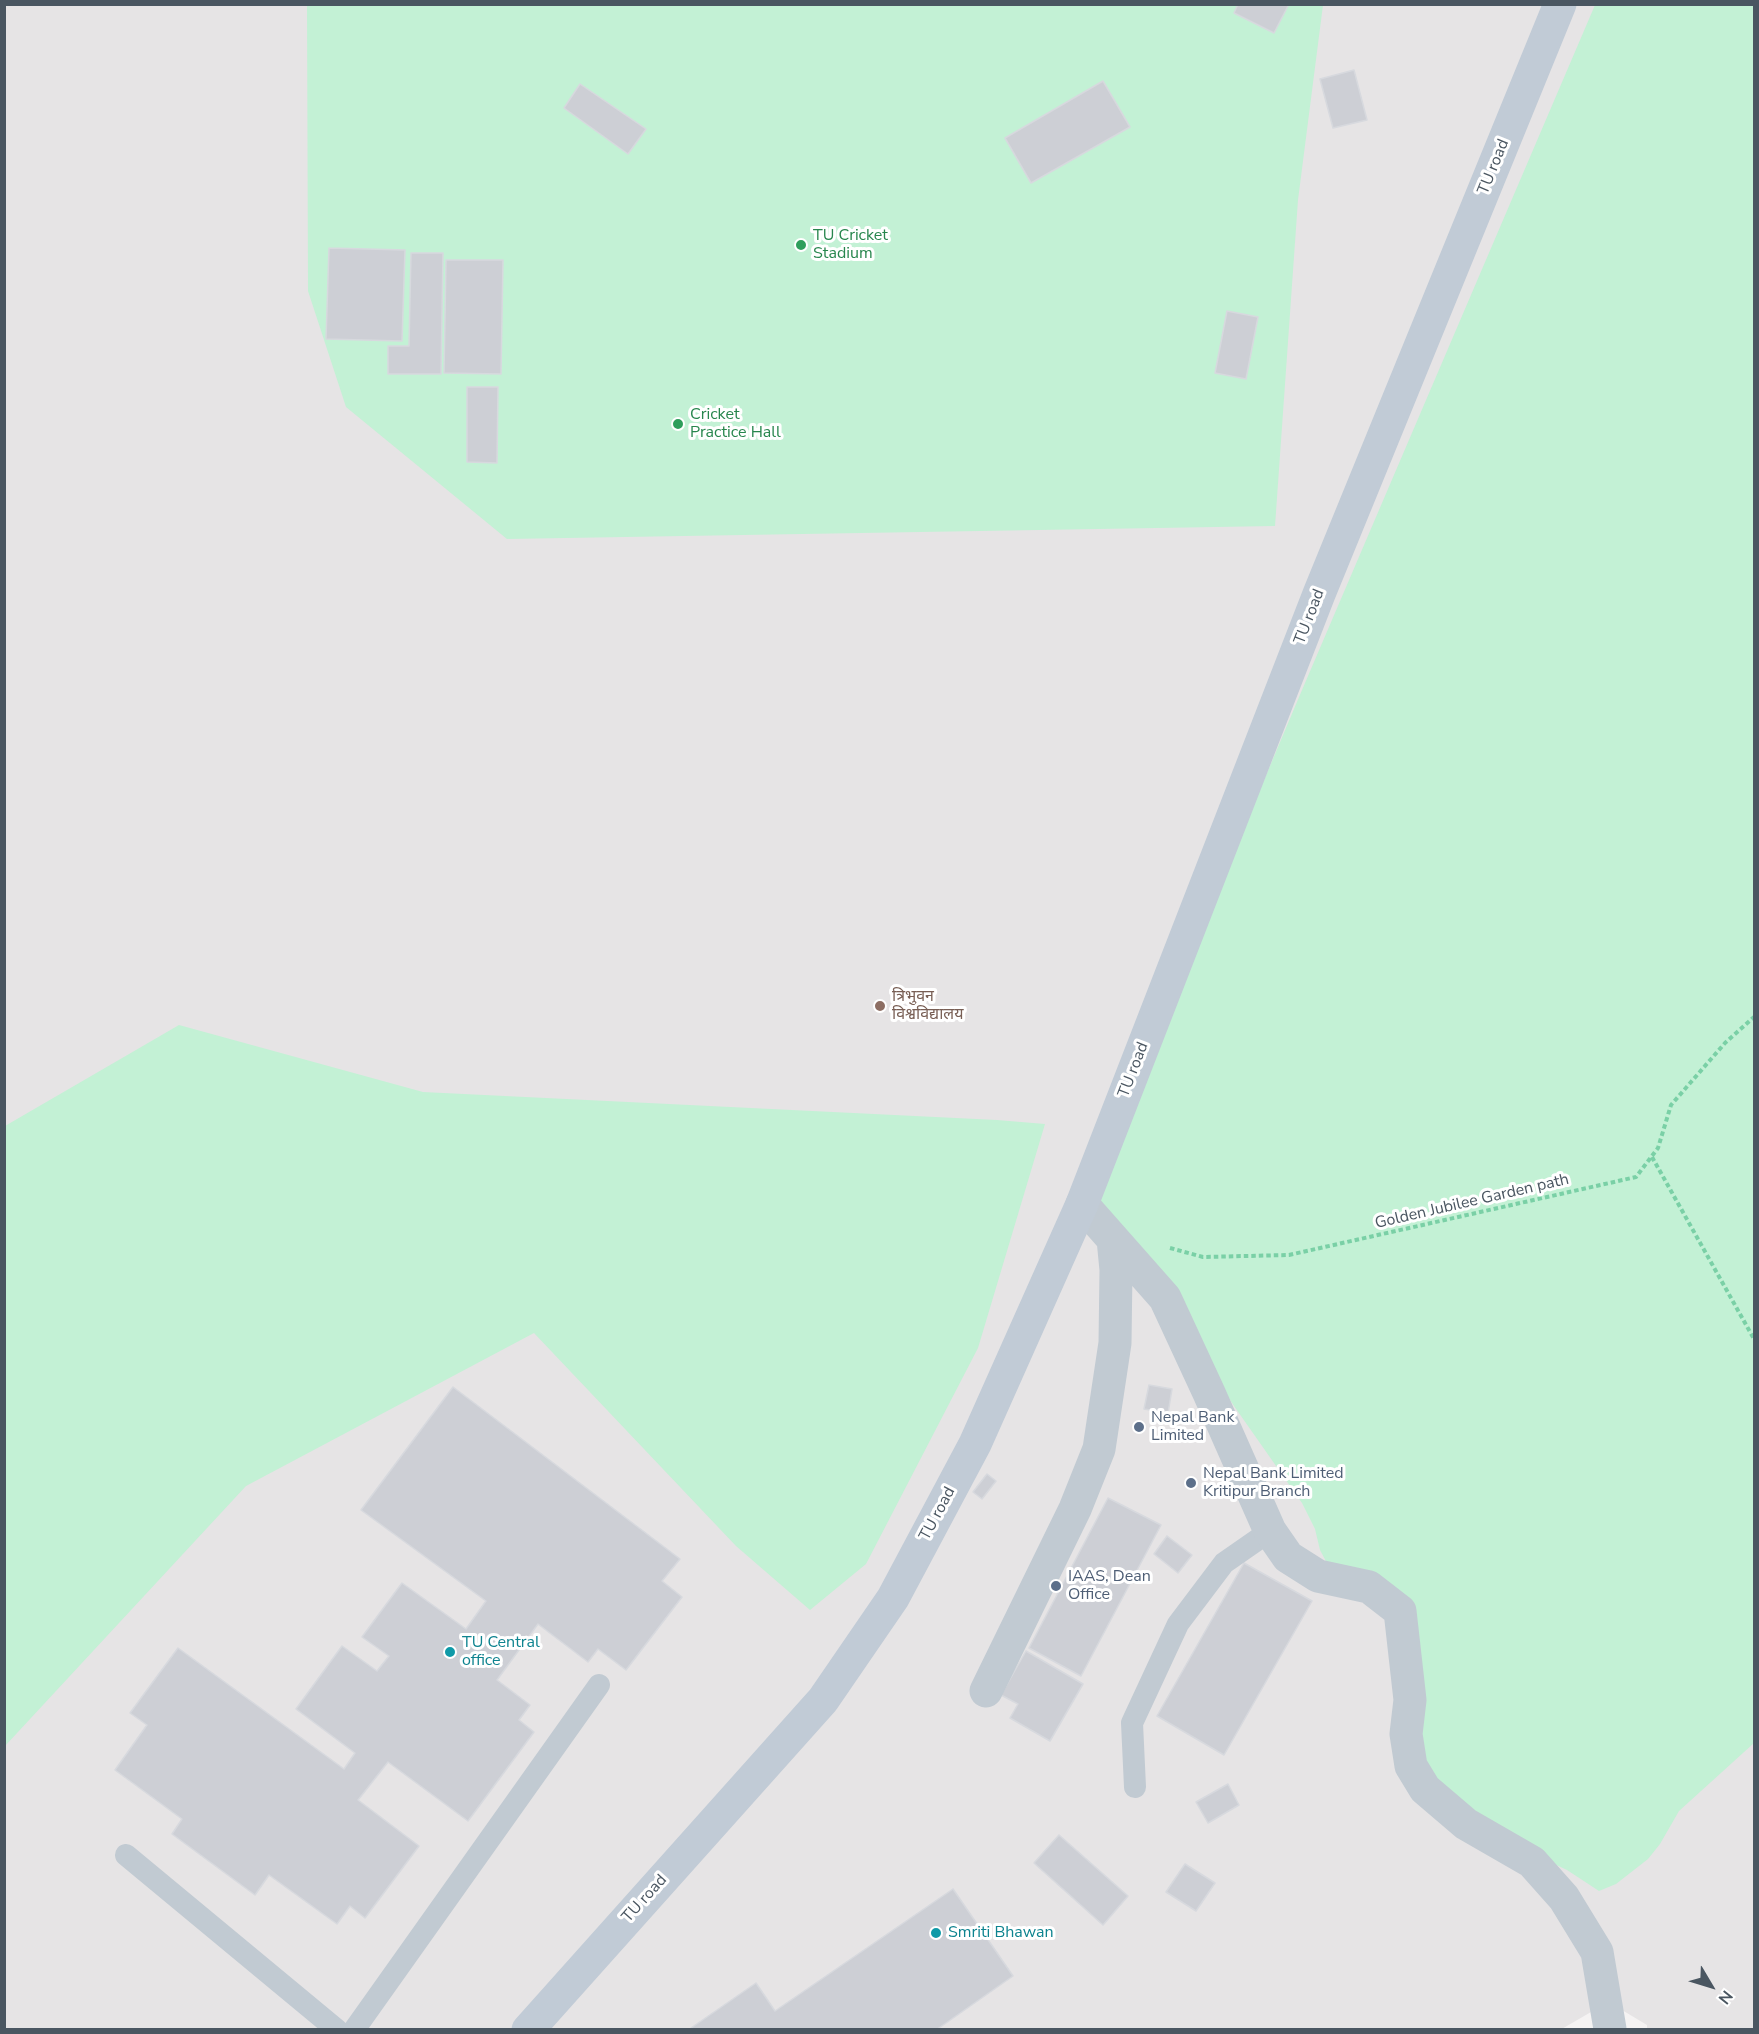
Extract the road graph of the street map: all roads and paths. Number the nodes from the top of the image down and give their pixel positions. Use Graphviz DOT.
graph roads {
  1 [pos="1560,4"];
  2 [pos="1755,1017"];
  3 [pos="1652,1156"];
  4 [pos="1082,1204"];
  5 [pos="1113,1239"];
  6 [pos="1755,1339"];
  7 [pos="1270,1532"];
  8 [pos="599,1685"];
  9 [pos="986,1691"];
  10 [pos="1135,1787"];
  11 [pos="126,1856"];
  12 [pos="1609,2029"];
  13 [pos="337,2030"];
  14 [pos="354,2030"];
  15 [pos="528,2030"];
  1 -- 4 [label="street, TU road"];
  2 -- 3 [label="path, Golden Jubilee Garden path"];
  3 -- 5 [label="path, Golden Jubilee Garden path"];
  3 -- 6 [label="path"];
  4 -- 5 [label="street"];
  4 -- 15 [label="street, TU road"];
  5 -- 7 [label="street"];
  5 -- 9 [label="street"];
  7 -- 10 [label="lane"];
  7 -- 12 [label="street"];
  8 -- 14 [label="lane"];
  11 -- 13 [label="lane"];
}
